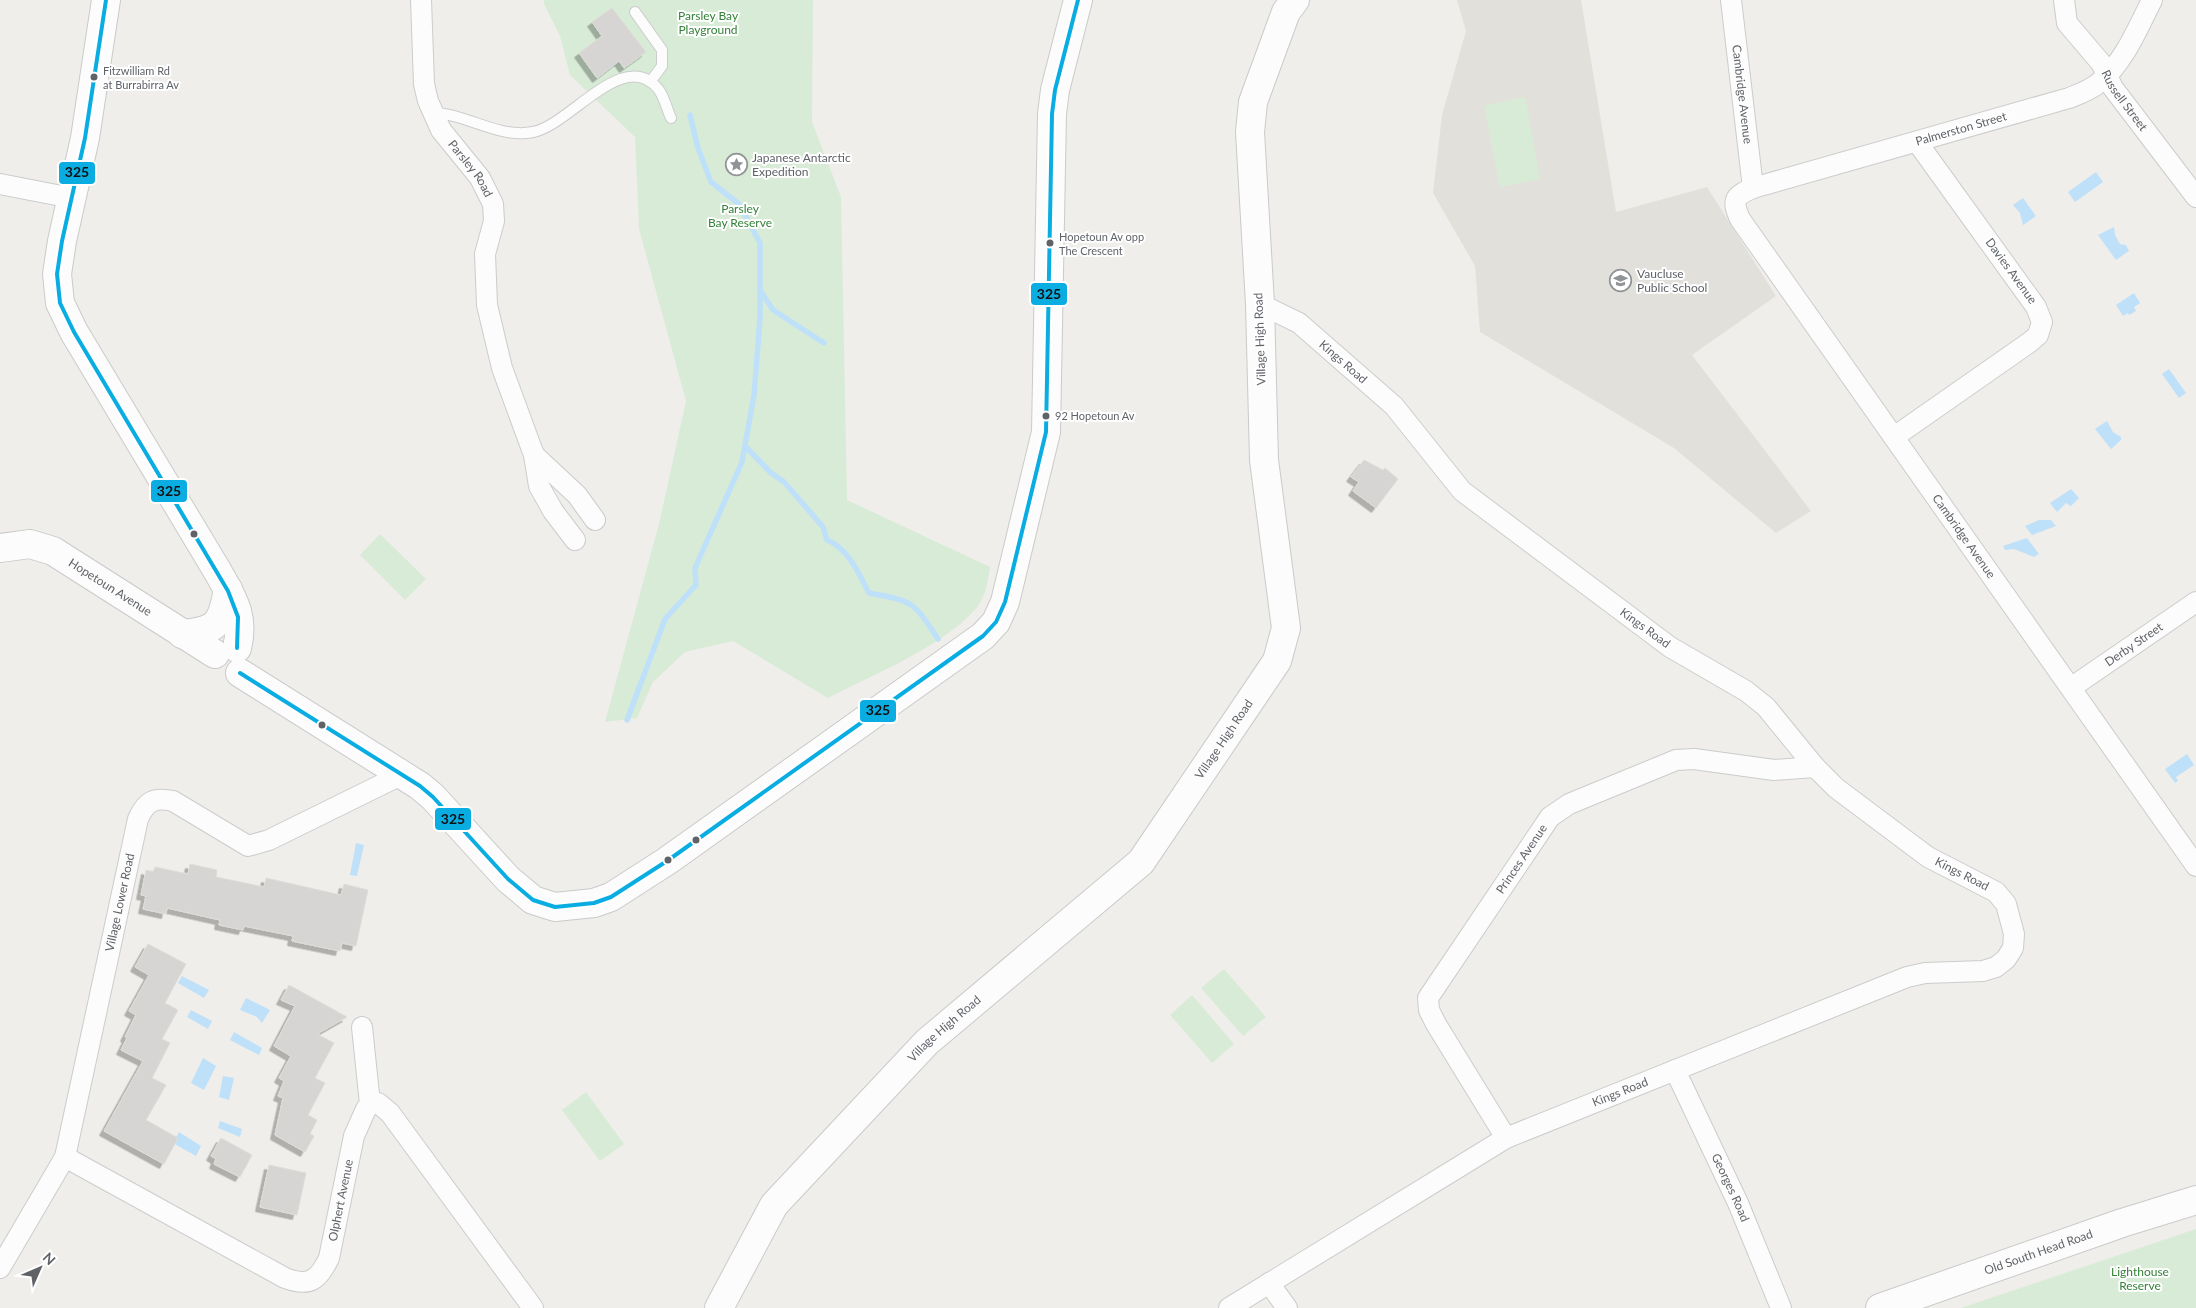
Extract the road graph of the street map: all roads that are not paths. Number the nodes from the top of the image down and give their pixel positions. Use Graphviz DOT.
graph roads {
  1 [pos="106,0"];
  2 [pos="421,0"];
  3 [pos="1078,0"];
  4 [pos="1295,0"];
  5 [pos="1731,0"];
  6 [pos="2064,0"];
  7 [pos="2152,0"];
  8 [pos="635,12"];
  9 [pos="2107,75"];
  10 [pos="650,82"];
  11 [pos="432,112"];
  12 [pos="671,118"];
  13 [pos="1917,142"];
  14 [pos="0,184"];
  15 [pos="1753,188"];
  16 [pos="2196,197"];
  17 [pos="72,198"];
  18 [pos="1734,207"];
  19 [pos="1260,304"];
  20 [pos="1894,437"];
  21 [pos="534,455"];
  22 [pos="595,520"];
  23 [pos="575,540"];
  24 [pos="0,548"];
  25 [pos="228,589"];
  26 [pos="2196,602"];
  27 [pos="182,634"];
  28 [pos="231,658"];
  29 [pos="2072,687"];
  30 [pos="1815,767"];
  31 [pos="402,774"];
  32 [pos="2196,866"];
  33 [pos="362,1027"];
  34 [pos="1675,1070"];
  35 [pos="370,1104"];
  36 [pos="1506,1138"];
  37 [pos="65,1157"];
  38 [pos="2196,1200"];
  39 [pos="0,1268"];
  40 [pos="1269,1283"];
  41 [pos="532,1308"];
  42 [pos="719,1308"];
  43 [pos="1229,1308"];
  44 [pos="1287,1308"];
  45 [pos="1781,1308"];
  46 [pos="1880,1308"];
  1 -- 17 [label="street"];
  2 -- 11 [label="street, Parsley Road"];
  3 -- 31 [label="street, Hopetoun Avenue"];
  4 -- 19 [label="street, Village High Road"];
  5 -- 15 [label="street, Cambridge Avenue"];
  6 -- 9 [label="street, Russell Street"];
  7 -- 9 [label="street, Palmerston Street"];
  8 -- 10 [label="lane"];
  9 -- 13 [label="street, Palmerston Street"];
  9 -- 16 [label="street, Russell Street"];
  10 -- 11 [label="lane"];
  10 -- 12 [label="lane"];
  11 -- 21 [label="street, Parsley Road"];
  13 -- 15 [label="street, Palmerston Street"];
  13 -- 20 [label="street, Davies Avenue"];
  14 -- 17 [label="street"];
  15 -- 18 [label="street, Palmerston Street"];
  17 -- 25 [label="street"];
  18 -- 20 [label="street, Cambridge Avenue"];
  19 -- 30 [label="street, Kings Road"];
  19 -- 42 [label="street, Village High Road"];
  20 -- 29 [label="street, Cambridge Avenue"];
  21 -- 22 [label="street, Parsley Road"];
  21 -- 23 [label="street, Parsley Road"];
  24 -- 27 [label="street, Hopetoun Avenue"];
  25 -- 27 [label="street"];
  25 -- 28 [label="street"];
  26 -- 29 [label="street, Derby Street"];
  27 -- 28 [label="street, Hopetoun Avenue"];
  28 -- 31 [label="street, Hopetoun Avenue"];
  29 -- 32 [label="street, Cambridge Avenue"];
  30 -- 34 [label="street, Kings Road"];
  30 -- 36 [label="street, Princes Avenue"];
  31 -- 37 [label="street, Village Lower Road"];
  33 -- 35 [label="street"];
  34 -- 36 [label="street, Kings Road"];
  34 -- 45 [label="street, Georges Road"];
  35 -- 37 [label="street, Olphert Avenue"];
  35 -- 41 [label="street"];
  36 -- 40 [label="street, Kings Road"];
  37 -- 39 [label="street, Village Lower Road"];
  38 -- 46 [label="street, Old South Head Road"];
  40 -- 43 [label="street, Kings Road"];
  40 -- 44 [label="street"];
}
